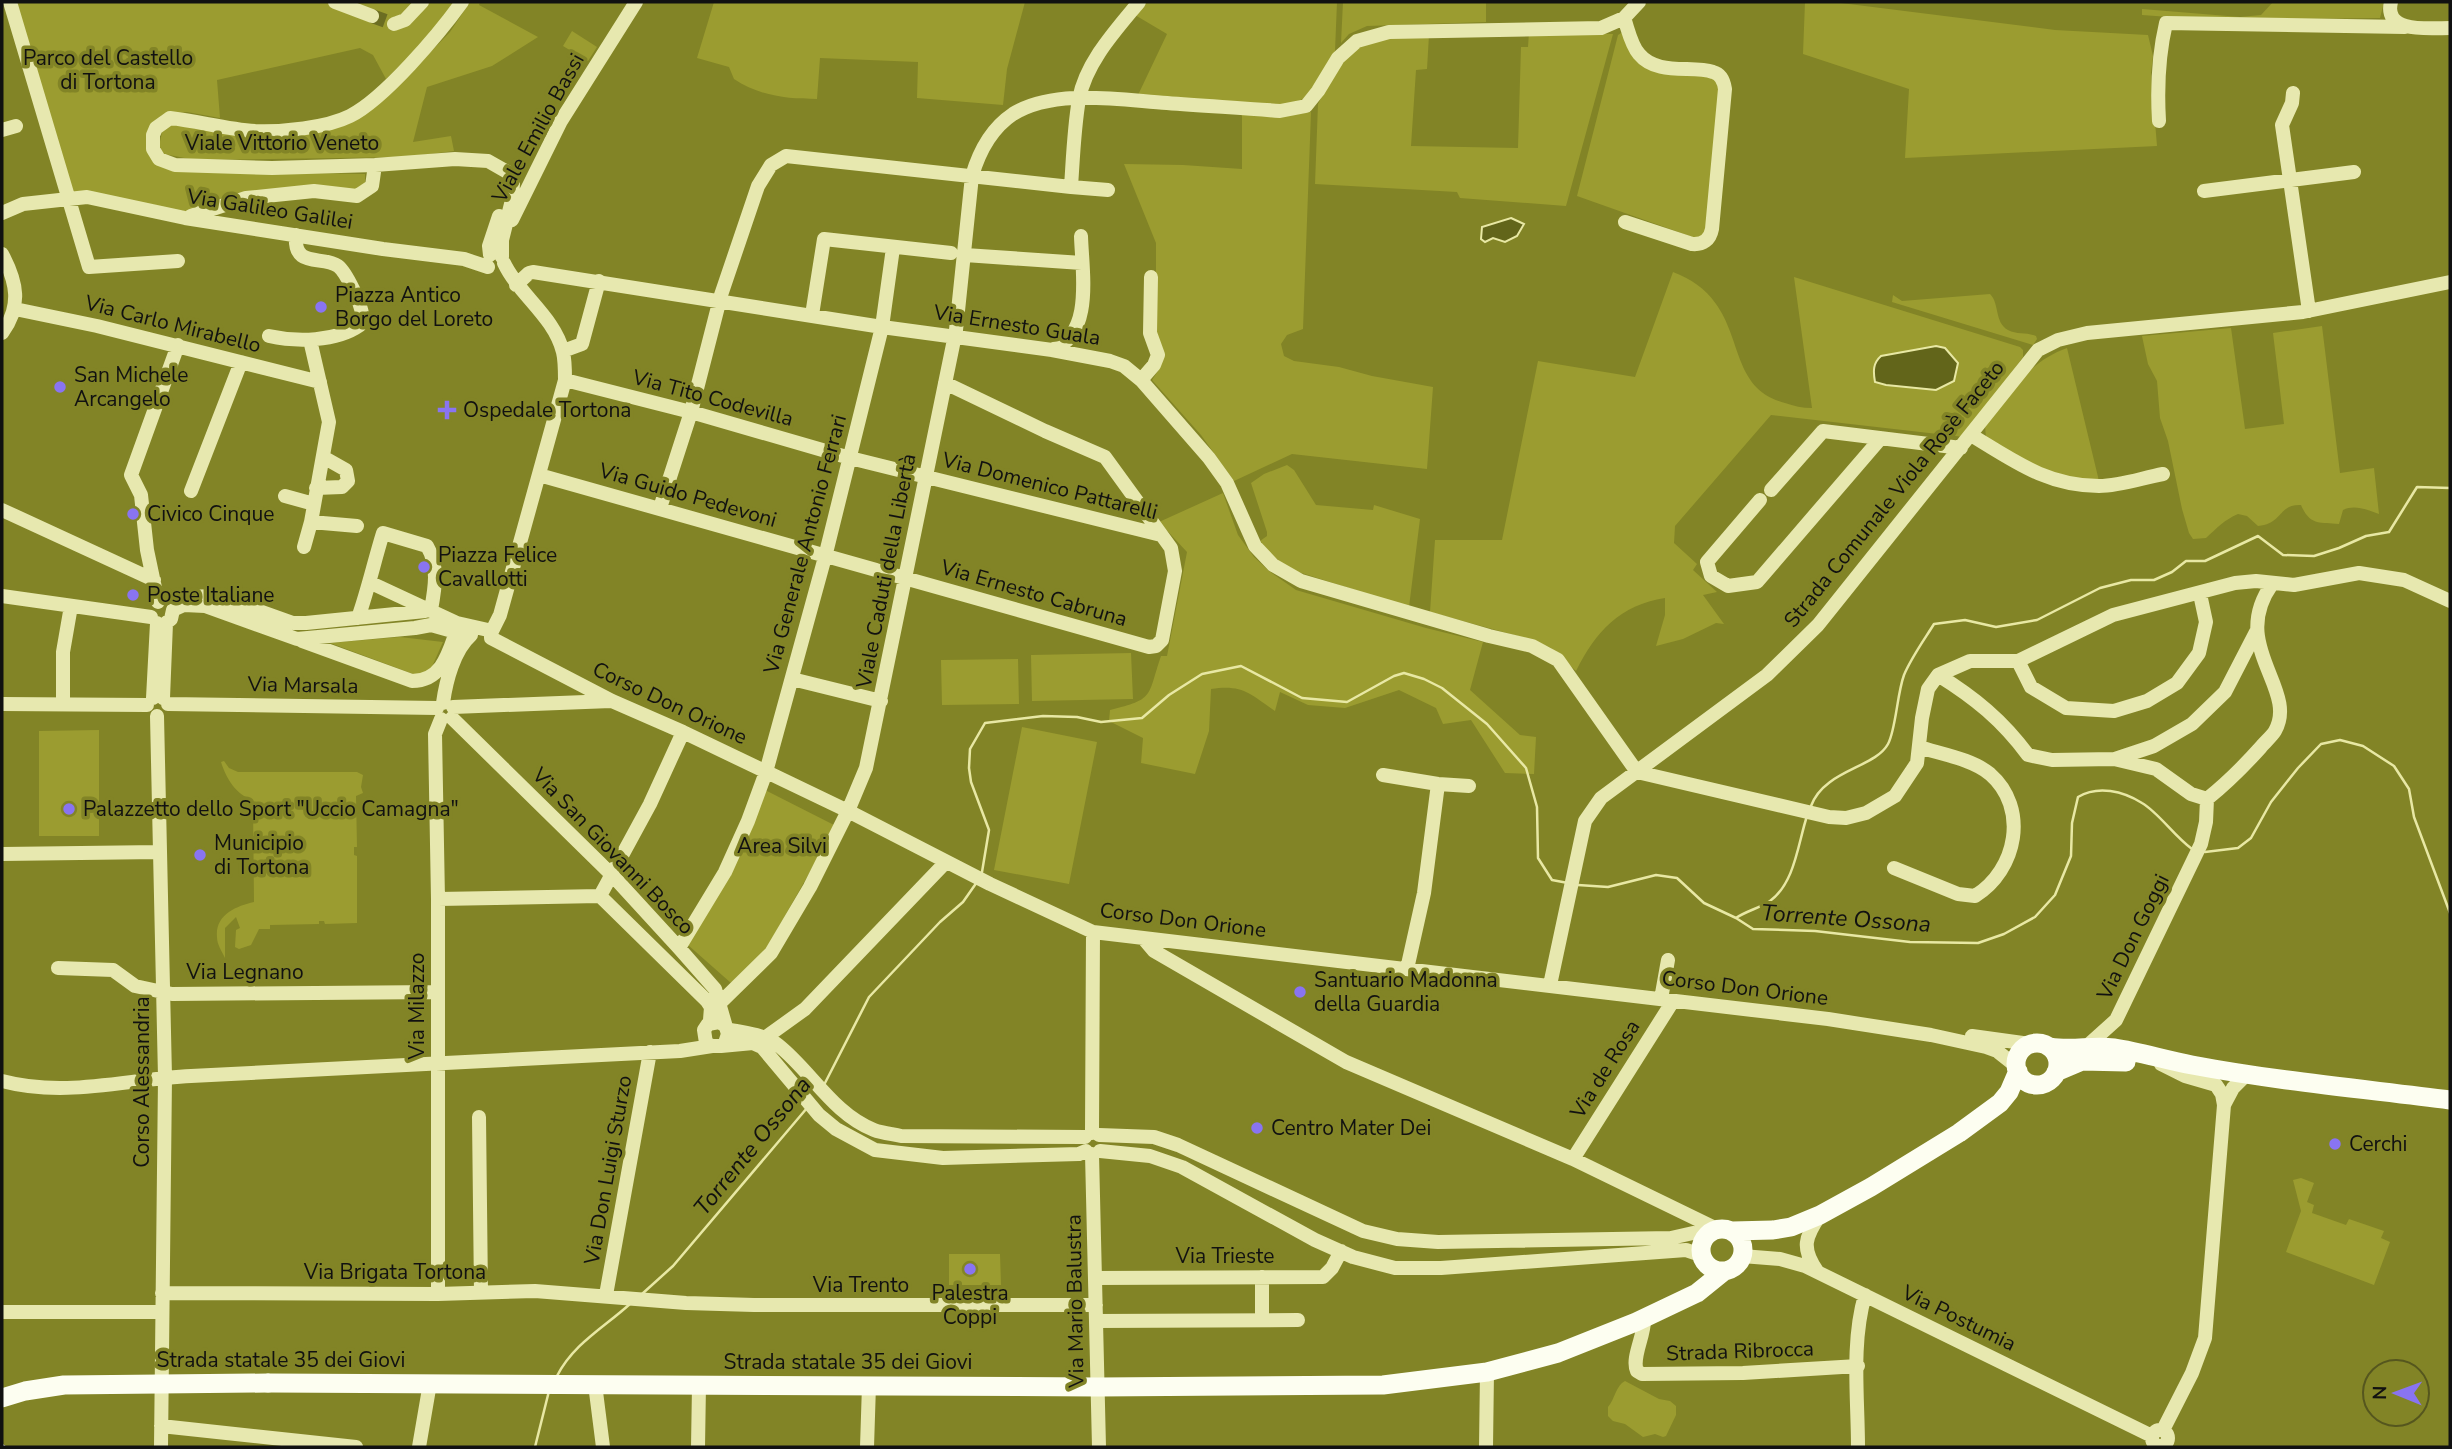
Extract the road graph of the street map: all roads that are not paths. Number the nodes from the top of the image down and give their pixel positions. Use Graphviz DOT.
graph roads {
  1 [pos="10,2"];
  2 [pos="422,2"];
  3 [pos="462,2"];
  4 [pos="636,2"];
  5 [pos="1139,2"];
  6 [pos="1639,2"];
  7 [pos="2391,2"];
  8 [pos="336,3"];
  9 [pos="372,16"];
  10 [pos="1624,18"];
  11 [pos="394,24"];
  12 [pos="2405,27"];
  13 [pos="2450,29"];
  14 [pos="2293,93"];
  15 [pos="1079,97"];
  16 [pos="2159,121"];
  17 [pos="16,126"];
  18 [pos="2,130"];
  19 [pos="375,165"];
  20 [pos="504,170"];
  21 [pos="2354,172"];
  22 [pos="971,176"];
  23 [pos="2289,180"];
  24 [pos="1071,187"];
  25 [pos="1108,190"];
  26 [pos="2204,191"];
  27 [pos="70,198"];
  28 [pos="2,213"];
  29 [pos="185,218"];
  30 [pos="1625,222"];
  31 [pos="296,235"];
  32 [pos="1081,236"];
  33 [pos="502,240"];
  34 [pos="893,248"];
  35 [pos="958,254"];
  36 [pos="4,259"];
  37 [pos="178,261"];
  38 [pos="495,262"];
  39 [pos="1082,263"];
  40 [pos="1151,277"];
  41 [pos="600,281"];
  42 [pos="514,282"];
  43 [pos="2450,282"];
  44 [pos="719,302"];
  45 [pos="15,309"];
  46 [pos="2309,311"];
  47 [pos="812,316"];
  48 [pos="882,327"];
  49 [pos="2,333"];
  50 [pos="269,336"];
  51 [pos="955,337"];
  52 [pos="310,340"];
  53 [pos="178,345"];
  54 [pos="1052,350"];
  55 [pos="564,356"];
  56 [pos="241,362"];
  57 [pos="565,380"];
  58 [pos="1141,380"];
  59 [pos="320,382"];
  60 [pos="945,383"];
  61 [pos="691,412"];
  62 [pos="1971,436"];
  63 [pos="1881,438"];
  64 [pos="1961,448"];
  65 [pos="323,457"];
  66 [pos="849,457"];
  67 [pos="2163,474"];
  68 [pos="539,475"];
  69 [pos="926,477"];
  70 [pos="316,488"];
  71 [pos="191,491"];
  72 [pos="285,496"];
  73 [pos="314,504"];
  74 [pos="660,508"];
  75 [pos="2,510"];
  76 [pos="311,522"];
  77 [pos="357,526"];
  78 [pos="1161,535"];
  79 [pos="304,547"];
  80 [pos="825,557"];
  81 [pos="1175,571"];
  82 [pos="904,579"];
  83 [pos="154,580"];
  84 [pos="208,580"];
  85 [pos="371,583"];
  86 [pos="2272,584"];
  87 [pos="2200,594"];
  88 [pos="2,596"];
  89 [pos="202,596"];
  90 [pos="2450,601"];
  91 [pos="71,606"];
  92 [pos="162,613"];
  93 [pos="430,616"];
  94 [pos="358,618"];
  95 [pos="2256,632"];
  96 [pos="479,634"];
  97 [pos="297,639"];
  98 [pos="2018,661"];
  99 [pos="1938,675"];
  100 [pos="792,680"];
  101 [pos="612,701"];
  102 [pos="881,701"];
  103 [pos="63,704"];
  104 [pos="157,704"];
  105 [pos="2,705"];
  106 [pos="445,711"];
  107 [pos="683,732"];
  108 [pos="1919,747"];
  109 [pos="2114,759"];
  110 [pos="766,772"];
  111 [pos="1637,772"];
  112 [pos="1383,775"];
  113 [pos="1438,784"];
  114 [pos="1469,786"];
  115 [pos="2207,799"];
  116 [pos="848,811"];
  117 [pos="159,852"];
  118 [pos="2,854"];
  119 [pos="946,862"];
  120 [pos="1894,868"];
  121 [pos="612,876"];
  122 [pos="600,896"];
  123 [pos="438,899"];
  124 [pos="1093,932"];
  125 [pos="1143,938"];
  126 [pos="679,948"];
  127 [pos="1668,960"];
  128 [pos="58,968"];
  129 [pos="1407,969"];
  130 [pos="1550,985"];
  131 [pos="438,992"];
  132 [pos="163,993"];
  133 [pos="1667,1000"];
  134 [pos="719,1004"];
  135 [pos="708,1024"];
  136 [pos="725,1027"];
  137 [pos="1931,1035"];
  138 [pos="766,1037"];
  139 [pos="2030,1044"];
  140 [pos="716,1046"];
  141 [pos="2094,1046"];
  142 [pos="2050,1047"];
  143 [pos="650,1052"];
  144 [pos="438,1063"];
  145 [pos="2161,1065"];
  146 [pos="2190,1065"];
  147 [pos="2017,1068"];
  148 [pos="2056,1072"];
  149 [pos="2247,1074"];
  150 [pos="164,1077"];
  151 [pos="2,1081"];
  152 [pos="2039,1084"];
  153 [pos="2450,1100"];
  154 [pos="2224,1105"];
  155 [pos="479,1117"];
  156 [pos="1959,1133"];
  157 [pos="1027,1136"];
  158 [pos="944,1137"];
  159 [pos="1092,1143"];
  160 [pos="1027,1155"];
  161 [pos="943,1158"];
  162 [pos="1573,1159"];
  163 [pos="1685,1215"];
  164 [pos="1820,1215"];
  165 [pos="1773,1230"];
  166 [pos="1713,1232"];
  167 [pos="1341,1251"];
  168 [pos="1743,1253"];
  169 [pos="1710,1263"];
  170 [pos="1817,1271"];
  171 [pos="1262,1277"];
  172 [pos="1095,1278"];
  173 [pos="162,1293"];
  174 [pos="481,1293"];
  175 [pos="438,1294"];
  176 [pos="606,1295"];
  177 [pos="1865,1295"];
  178 [pos="627,1298"];
  179 [pos="1096,1305"];
  180 [pos="2,1312"];
  181 [pos="162,1312"];
  182 [pos="1644,1319"];
  183 [pos="1262,1320"];
  184 [pos="1298,1320"];
  185 [pos="1096,1321"];
  186 [pos="1858,1366"];
  187 [pos="1487,1372"];
  188 [pos="430,1383"];
  189 [pos="595,1384"];
  190 [pos="699,1385"];
  191 [pos="869,1385"];
  192 [pos="1098,1387"];
  193 [pos="2,1398"];
  194 [pos="161,1426"];
  195 [pos="2164,1439"];
  196 [pos="161,1447"];
  197 [pos="356,1447"];
  198 [pos="419,1447"];
  199 [pos="603,1447"];
  200 [pos="698,1447"];
  201 [pos="867,1447"];
  202 [pos="1099,1447"];
  203 [pos="1486,1447"];
  204 [pos="1858,1447"];
  1 -- 27 [label="street"];
  2 -- 11 [label="street"];
  3 -- 19 [label="street, Viale Vittorio Veneto"];
  4 -- 33 [label="street, Viale Emilio Bassi"];
  5 -- 15 [label="street"];
  6 -- 10 [label="street"];
  7 -- 12 [label="street"];
  8 -- 9 [label="street"];
  10 -- 15 [label="street"];
  10 -- 30 [label="street"];
  12 -- 13 [label="street"];
  12 -- 16 [label="street"];
  14 -- 23 [label="street"];
  15 -- 22 [label="street"];
  15 -- 24 [label="street"];
  17 -- 18 [label="street"];
  19 -- 20 [label="street, Viale Vittorio Veneto"];
  19 -- 29 [label="street"];
  20 -- 33 [label="street"];
  20 -- 38 [label="street"];
  21 -- 23 [label="street"];
  22 -- 24 [label="street"];
  22 -- 35 [label="street, Viale Caduti della Libertà"];
  22 -- 44 [label="street"];
  23 -- 26 [label="street"];
  23 -- 46 [label="street"];
  24 -- 25 [label="street"];
  27 -- 28 [label="street, Via Galileo Galilei"];
  27 -- 29 [label="street, Via Galileo Galilei"];
  27 -- 37 [label="street"];
  29 -- 31 [label="street, Via Galileo Galilei"];
  31 -- 38 [label="street, Via Galileo Galilei"];
  31 -- 52 [label="street"];
  32 -- 39 [label="street"];
  33 -- 38 [label="street"];
  34 -- 35 [label="street"];
  34 -- 47 [label="street"];
  34 -- 48 [label="street, Via Generale Antonio Ferrari"];
  35 -- 39 [label="street"];
  35 -- 51 [label="street, Viale Caduti della Libertà"];
  36 -- 45 [label="street"];
  38 -- 42 [label="street"];
  39 -- 54 [label="street"];
  40 -- 58 [label="street"];
  41 -- 42 [label="street, Via Ernesto Guala"];
  41 -- 44 [label="street, Via Ernesto Guala"];
  41 -- 55 [label="street"];
  42 -- 55 [label="street"];
  43 -- 46 [label="street, Strada Comunale Viola Rosè Faceto"];
  44 -- 47 [label="street, Via Ernesto Guala"];
  44 -- 61 [label="street"];
  45 -- 49 [label="street"];
  45 -- 53 [label="street, Via Carlo Mirabello"];
  46 -- 62 [label="street, Strada Comunale Viola Rosè Faceto"];
  47 -- 48 [label="street, Via Ernesto Guala"];
  48 -- 51 [label="street, Via Ernesto Guala"];
  48 -- 66 [label="street, Via Generale Antonio Ferrari"];
  50 -- 52 [label="street"];
  51 -- 54 [label="street, Via Ernesto Guala"];
  51 -- 60 [label="street, Viale Caduti della Libertà"];
  52 -- 59 [label="street"];
  53 -- 56 [label="street, Via Carlo Mirabello"];
  53 -- 83 [label="street, Corso Alessandria"];
  54 -- 58 [label="street, Via Ernesto Guala"];
  55 -- 57 [label="street"];
  56 -- 59 [label="street, Via Carlo Mirabello"];
  56 -- 71 [label="street"];
  57 -- 61 [label="street, Via Tito Codevilla"];
  57 -- 68 [label="street"];
  58 -- 111 [label="street, Via Ernesto Guala"];
  59 -- 65 [label="street"];
  60 -- 69 [label="street, Viale Caduti della Libertà"];
  60 -- 78 [label="street"];
  61 -- 66 [label="street, Via Tito Codevilla"];
  61 -- 74 [label="street"];
  62 -- 64 [label="street, Strada Comunale Viola Rosè Faceto"];
  62 -- 67 [label="street"];
  63 -- 63 [label="street"];
  63 -- 64 [label="street"];
  64 -- 111 [label="street, Strada Comunale Viola Rosè Faceto"];
  65 -- 70 [label="street"];
  65 -- 70 [label="street"];
  66 -- 69 [label="street, Via Domenico Pattarelli"];
  66 -- 80 [label="street, Via Generale Antonio Ferrari"];
  68 -- 74 [label="street, Via Guido Pedevoni"];
  68 -- 96 [label="street"];
  69 -- 78 [label="street, Via Domenico Pattarelli"];
  69 -- 82 [label="street, Viale Caduti della Libertà"];
  70 -- 73 [label="street"];
  72 -- 73 [label="street"];
  73 -- 76 [label="street"];
  74 -- 80 [label="street, Via Guido Pedevoni"];
  75 -- 83 [label="street"];
  76 -- 77 [label="street"];
  76 -- 79 [label="street"];
  78 -- 81 [label="street, Via Domenico Pattarelli"];
  80 -- 82 [label="street, Via Ernesto Cabruna"];
  80 -- 100 [label="street, Via Generale Antonio Ferrari"];
  81 -- 82 [label="street, Via Ernesto Cabruna"];
  82 -- 102 [label="street, Viale Caduti della Libertà"];
  83 -- 92 [label="street, Corso Alessandria"];
  84 -- 89 [label="street"];
  85 -- 93 [label="street"];
  85 -- 93 [label="street"];
  85 -- 94 [label="street"];
  86 -- 87 [label="street"];
  86 -- 90 [label="street"];
  86 -- 95 [label="street"];
  87 -- 98 [label="street"];
  87 -- 98 [label="street"];
  88 -- 91 [label="street"];
  89 -- 92 [label="street"];
  89 -- 94 [label="street"];
  91 -- 92 [label="street"];
  91 -- 103 [label="street"];
  92 -- 97 [label="street"];
  92 -- 104 [label="street, Corso Alessandria"];
  93 -- 94 [label="street"];
  93 -- 96 [label="street"];
  93 -- 96 [label="street"];
  93 -- 97 [label="street"];
  95 -- 109 [label="street"];
  95 -- 115 [label="street"];
  96 -- 97 [label="street"];
  96 -- 101 [label="street, Corso Don Orione"];
  96 -- 106 [label="street, Via Milazzo"];
  98 -- 99 [label="street"];
  99 -- 108 [label="street"];
  99 -- 109 [label="street"];
  100 -- 102 [label="street"];
  100 -- 110 [label="street, Via Generale Antonio Ferrari"];
  101 -- 106 [label="street, Via Marsala"];
  101 -- 107 [label="street, Corso Don Orione"];
  102 -- 116 [label="street, Viale Caduti della Libertà"];
  103 -- 104 [label="street, Via Marsala"];
  103 -- 105 [label="street, Via Marsala"];
  104 -- 106 [label="street, Via Marsala"];
  104 -- 117 [label="street, Corso Alessandria"];
  106 -- 121 [label="street, Via San Giovanni Bosco"];
  106 -- 123 [label="street, Via Milazzo"];
  107 -- 110 [label="street, Corso Don Orione"];
  107 -- 121 [label="street"];
  108 -- 111 [label="street"];
  108 -- 120 [label="street"];
  109 -- 115 [label="street"];
  110 -- 116 [label="street, Corso Don Orione"];
  110 -- 126 [label="street, Via Generale Antonio Ferrari"];
  111 -- 130 [label="street, Strada Comunale Viola Rosè Faceto"];
  112 -- 113 [label="street"];
  113 -- 114 [label="street"];
  113 -- 129 [label="street"];
  115 -- 141 [label="street, Via Don Goggi"];
  116 -- 119 [label="street, Corso Don Orione"];
  116 -- 134 [label="street, Viale Caduti della Libertà"];
  117 -- 118 [label="street"];
  117 -- 132 [label="street, Corso Alessandria"];
  119 -- 124 [label="street, Corso Don Orione"];
  119 -- 138 [label="street"];
  121 -- 122 [label="street"];
  121 -- 126 [label="street, Via San Giovanni Bosco"];
  122 -- 123 [label="street"];
  122 -- 135 [label="street, Via San Giovanni Bosco"];
  123 -- 131 [label="street, Via Milazzo"];
  124 -- 125 [label="street, Corso Don Orione"];
  124 -- 159 [label="street, Via Mario Balustra"];
  125 -- 129 [label="street, Corso Don Orione"];
  125 -- 162 [label="street"];
  126 -- 134 [label="street, Via San Giovanni Bosco"];
  127 -- 133 [label="street"];
  128 -- 132 [label="street, Via Legnano"];
  129 -- 130 [label="street, Corso Don Orione"];
  130 -- 133 [label="street, Corso Don Orione"];
  131 -- 132 [label="street, Via Legnano"];
  131 -- 144 [label="street, Via Milazzo"];
  132 -- 150 [label="street, Corso Alessandria"];
  133 -- 137 [label="street, Corso Don Orione"];
  133 -- 162 [label="street, Via de Rosa"];
  134 -- 136 [label="street, Via San Giovanni Bosco"];
  135 -- 136 [label="street"];
  135 -- 140 [label="street"];
  136 -- 138 [label="street"];
  136 -- 140 [label="street"];
  137 -- 139 [label="street, Corso Don Orione"];
  137 -- 147 [label="street, Corso Don Orione"];
  138 -- 158 [label="street"];
  139 -- 142 [label="main road"];
  139 -- 147 [label="main road"];
  140 -- 143 [label="street"];
  140 -- 161 [label="street"];
  141 -- 142 [label="main road"];
  141 -- 145 [label="main road"];
  141 -- 146 [label="main road"];
  141 -- 148 [label="main road"];
  142 -- 148 [label="main road"];
  143 -- 144 [label="street"];
  143 -- 176 [label="street, Via Don Luigi Sturzo"];
  144 -- 150 [label="street"];
  144 -- 175 [label="street, Via Milazzo"];
  145 -- 146 [label="main road"];
  145 -- 154 [label="street"];
  146 -- 149 [label="main road"];
  147 -- 152 [label="main road"];
  147 -- 156 [label="main road"];
  148 -- 152 [label="main road"];
  149 -- 153 [label="main road"];
  149 -- 154 [label="street"];
  150 -- 151 [label="street"];
  150 -- 173 [label="street, Corso Alessandria"];
  152 -- 156 [label="main road"];
  154 -- 195 [label="street"];
  155 -- 174 [label="street"];
  156 -- 164 [label="main road"];
  157 -- 158 [label="street"];
  157 -- 159 [label="street"];
  157 -- 160 [label="street"];
  158 -- 161 [label="street"];
  159 -- 160 [label="street"];
  159 -- 166 [label="street"];
  159 -- 167 [label="street"];
  159 -- 172 [label="street, Via Mario Balustra"];
  160 -- 161 [label="street"];
  162 -- 163 [label="street"];
  163 -- 166 [label="street"];
  163 -- 166 [label="street"];
  164 -- 165 [label="main road"];
  164 -- 170 [label="street"];
  165 -- 166 [label="main road"];
  165 -- 168 [label="main road"];
  166 -- 168 [label="main road"];
  166 -- 169 [label="main road"];
  167 -- 169 [label="street"];
  167 -- 171 [label="street, Via Trieste"];
  168 -- 169 [label="main road"];
  168 -- 170 [label="street, Via Postumia"];
  169 -- 182 [label="main road, Strada statale 35 dei Giovi"];
  170 -- 177 [label="street, Via Postumia"];
  171 -- 172 [label="street, Via Trieste"];
  171 -- 183 [label="street"];
  172 -- 179 [label="street, Via Mario Balustra"];
  173 -- 175 [label="street, Via Brigata Tortona"];
  173 -- 181 [label="street, Corso Alessandria"];
  174 -- 175 [label="street, Via Brigata Tortona"];
  174 -- 176 [label="street, Via Brigata Tortona"];
  176 -- 178 [label="street, Via Brigata Tortona"];
  177 -- 186 [label="street"];
  177 -- 195 [label="street, Via Postumia"];
  178 -- 179 [label="street, Via Trento"];
  179 -- 185 [label="street, Via Mario Balustra"];
  180 -- 181 [label="street"];
  181 -- 194 [label="street, Corso Alessandria"];
  182 -- 186 [label="street, Strada Ribrocca"];
  182 -- 187 [label="main road, Strada statale 35 dei Giovi"];
  183 -- 184 [label="street"];
  183 -- 185 [label="street"];
  185 -- 192 [label="street, Via Mario Balustra"];
  186 -- 204 [label="street"];
  187 -- 192 [label="main road, Strada statale 35 dei Giovi"];
  187 -- 203 [label="street"];
  188 -- 189 [label="main road, Strada statale 35 dei Giovi"];
  188 -- 193 [label="main road, Strada statale 35 dei Giovi, bridge"];
  188 -- 198 [label="street"];
  189 -- 190 [label="main road, Strada statale 35 dei Giovi"];
  189 -- 199 [label="street"];
  190 -- 191 [label="main road, Strada statale 35 dei Giovi"];
  190 -- 200 [label="street"];
  191 -- 192 [label="main road, Strada statale 35 dei Giovi"];
  191 -- 201 [label="street"];
  192 -- 202 [label="street, Via Mario Balustra"];
  194 -- 196 [label="street, Corso Alessandria"];
  194 -- 197 [label="street"];
}
